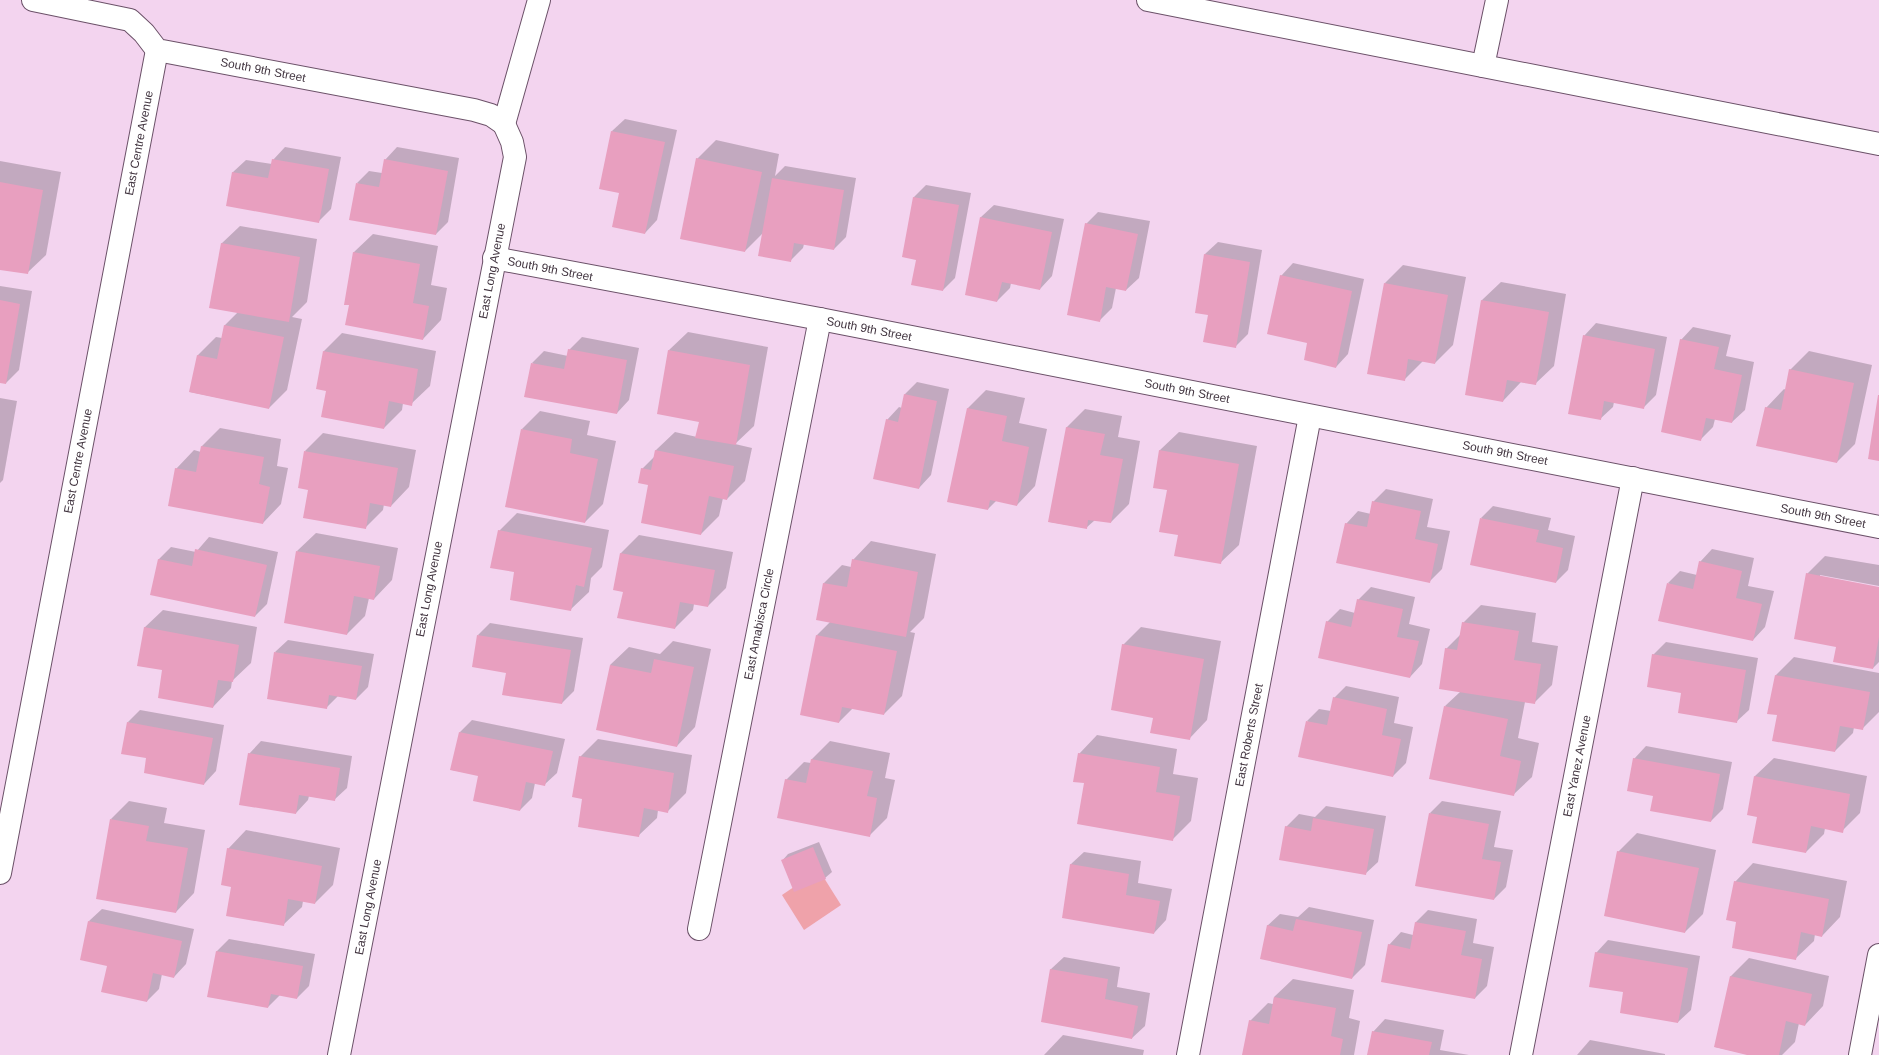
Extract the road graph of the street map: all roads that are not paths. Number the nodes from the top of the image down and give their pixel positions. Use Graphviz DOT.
graph roads {
  1 [pos="33,0"];
  2 [pos="539,0"];
  3 [pos="1148,0"];
  4 [pos="1497,0"];
  5 [pos="156,50"];
  6 [pos="1483,66"];
  7 [pos="504,124"];
  8 [pos="1879,144"];
  9 [pos="494,258"];
  10 [pos="820,319"];
  11 [pos="1310,416"];
  12 [pos="1633,478"];
  13 [pos="1879,527"];
  14 [pos="0,873"];
  15 [pos="699,929"];
  16 [pos="1879,955"];
  17 [pos="339,1055"];
  18 [pos="1188,1055"];
  19 [pos="1521,1055"];
  20 [pos="1860,1055"];
  1 -- 5 [label="street"];
  2 -- 7 [label="street"];
  3 -- 6 [label="street"];
  4 -- 6 [label="street"];
  5 -- 7 [label="street, South 9th Street"];
  5 -- 14 [label="street, East Centre Avenue"];
  6 -- 8 [label="street"];
  7 -- 9 [label="street, East Long Avenue"];
  9 -- 10 [label="street, South 9th Street"];
  9 -- 17 [label="street, East Long Avenue"];
  10 -- 11 [label="street, South 9th Street"];
  10 -- 15 [label="street, East Amabisca Circle"];
  11 -- 12 [label="street, South 9th Street"];
  11 -- 18 [label="street, East Roberts Street"];
  12 -- 13 [label="street, South 9th Street"];
  12 -- 19 [label="street, East Yanez Avenue"];
  16 -- 20 [label="street"];
}
